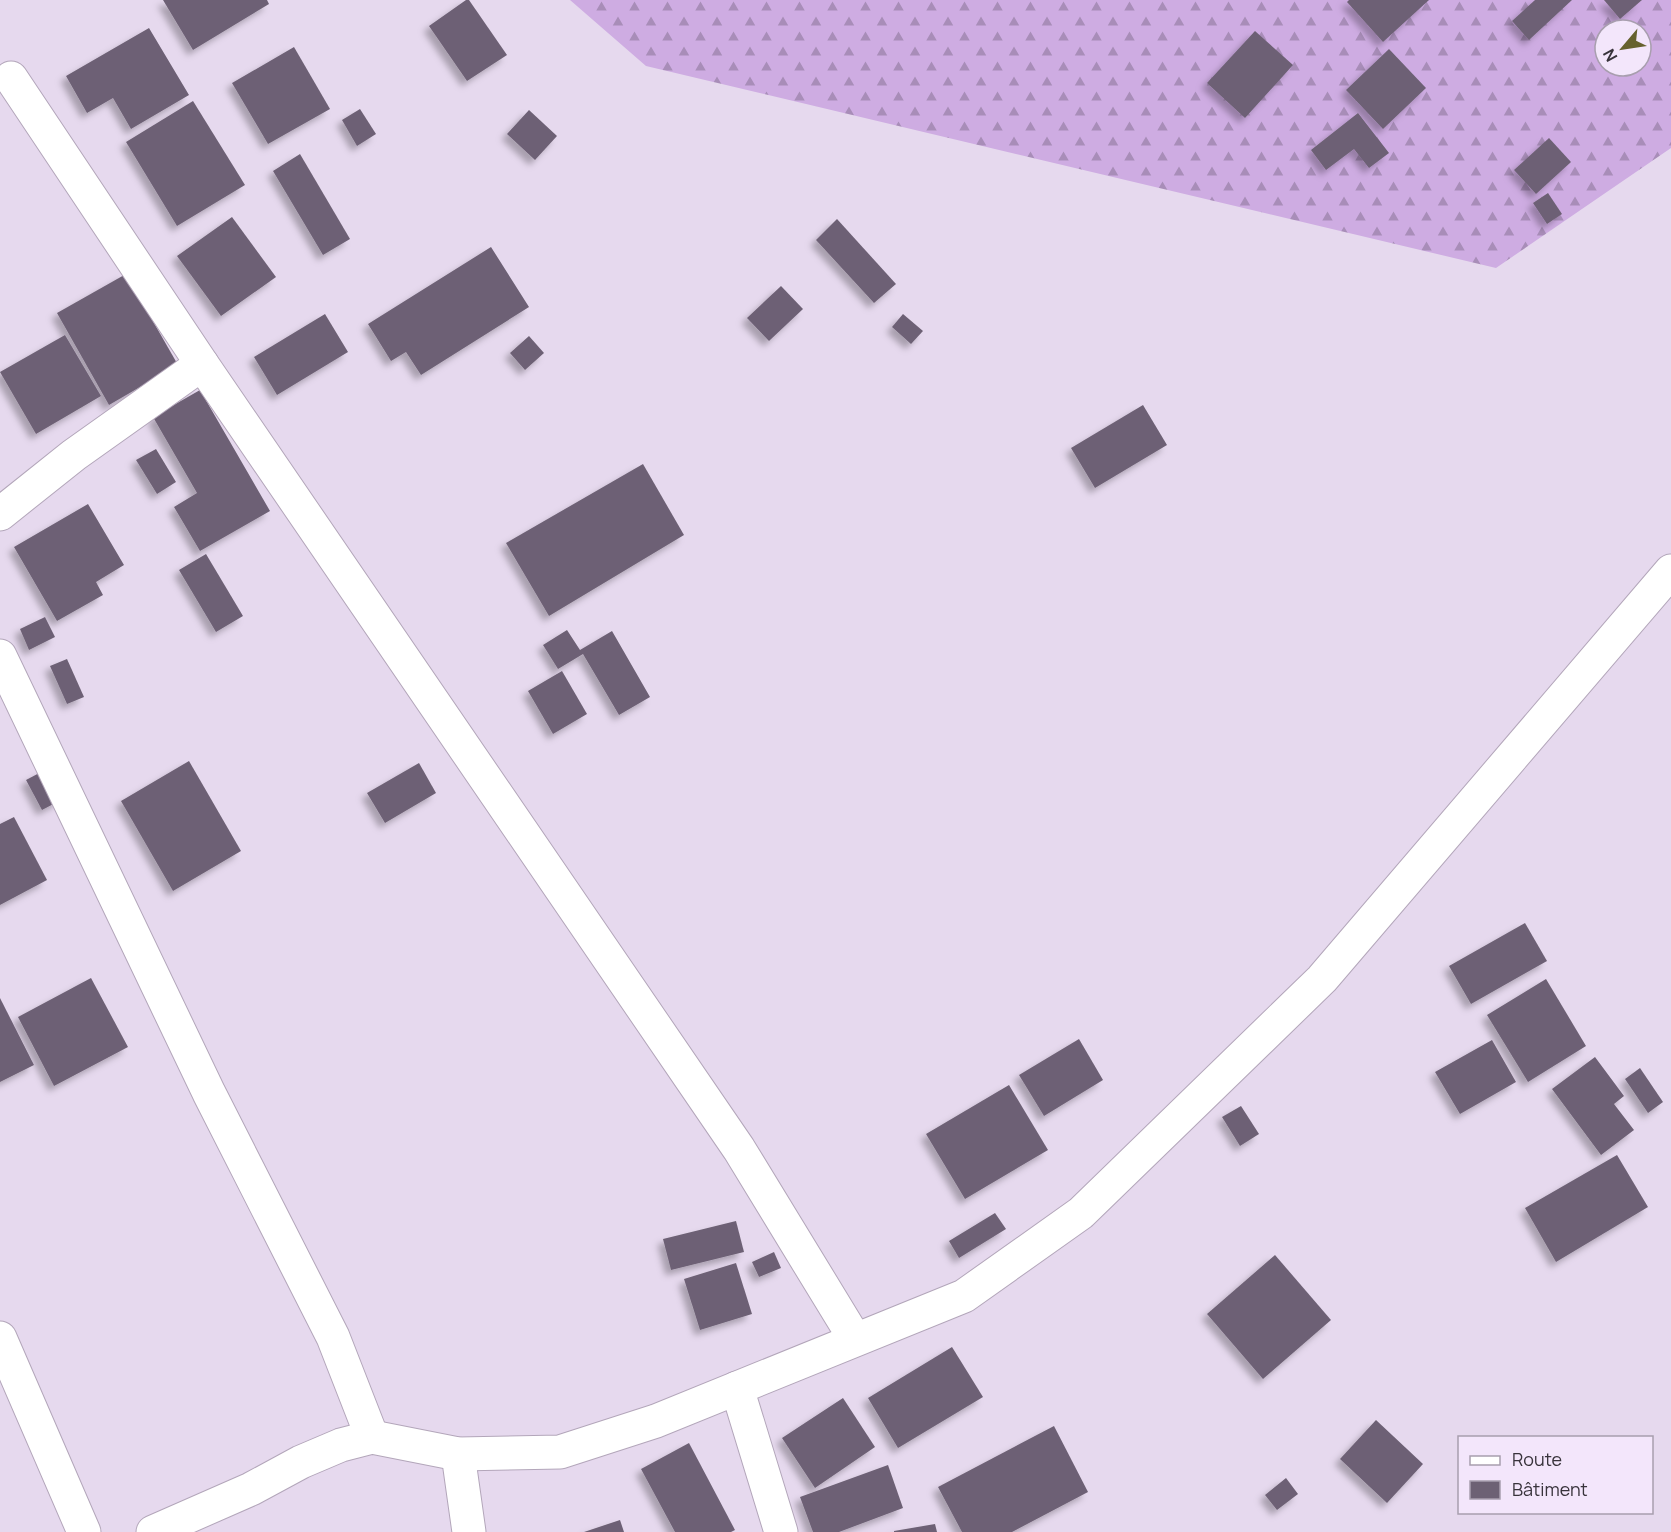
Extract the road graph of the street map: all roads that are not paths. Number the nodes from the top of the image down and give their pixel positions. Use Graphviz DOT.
graph roads {
  1 [pos="11,78"];
  2 [pos="202,364"];
  3 [pos="0,514"];
  4 [pos="1671,571"];
  5 [pos="0,656"];
  6 [pos="0,1338"];
  7 [pos="855,1339"];
  8 [pos="738,1388"];
  9 [pos="372,1437"];
  10 [pos="458,1454"];
  11 [pos="189,1525"];
  12 [pos="84,1532"];
  13 [pos="153,1532"];
  14 [pos="469,1532"];
  15 [pos="781,1532"];
  1 -- 2 [label="street"];
  2 -- 3 [label="street"];
  2 -- 7 [label="street"];
  4 -- 7 [label="street"];
  5 -- 9 [label="street"];
  6 -- 12 [label="street"];
  7 -- 8 [label="street"];
  8 -- 10 [label="street"];
  8 -- 15 [label="street"];
  9 -- 10 [label="street"];
  9 -- 11 [label="street"];
  10 -- 14 [label="street"];
  11 -- 13 [label="street"];
}
